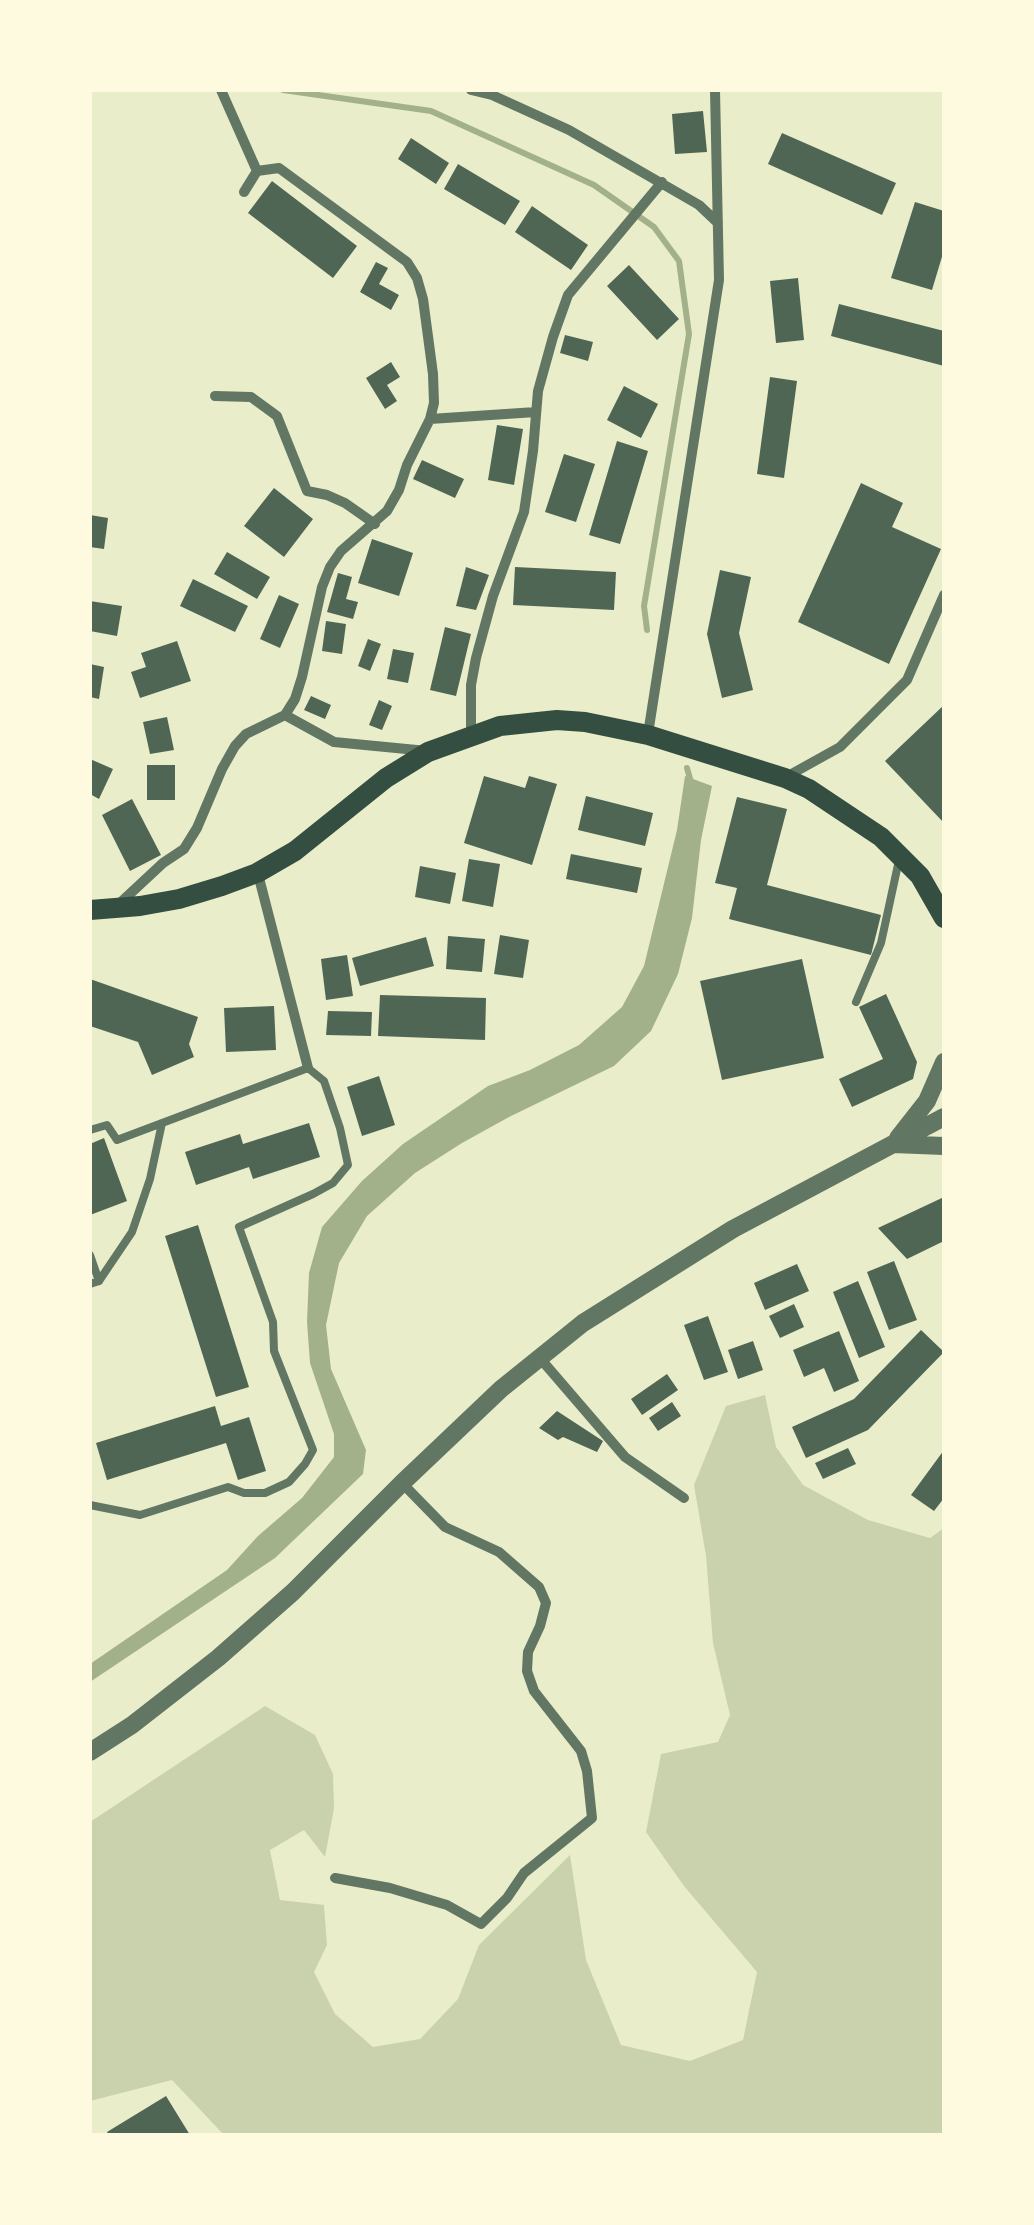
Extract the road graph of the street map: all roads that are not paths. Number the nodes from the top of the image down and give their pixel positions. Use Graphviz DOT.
graph roads {
  1 [pos="221,90"];
  2 [pos="471,90"];
  3 [pos="715,90"];
  4 [pos="257,171"];
  5 [pos="662,182"];
  6 [pos="244,192"];
  7 [pos="718,222"];
  8 [pos="216,396"];
  9 [pos="536,412"];
  10 [pos="430,419"];
  11 [pos="374,524"];
  12 [pos="944,595"];
  13 [pos="285,715"];
  14 [pos="471,735"];
  15 [pos="648,735"];
  16 [pos="428,752"];
  17 [pos="786,778"];
  18 [pos="900,855"];
  19 [pos="258,872"];
  20 [pos="942,906"];
  21 [pos="115,908"];
  22 [pos="90,910"];
  23 [pos="856,1002"];
  24 [pos="944,1062"];
  25 [pos="308,1068"];
  26 [pos="944,1116"];
  27 [pos="162,1123"];
  28 [pos="90,1130"];
  29 [pos="893,1144"];
  30 [pos="944,1146"];
  31 [pos="90,1255"];
  32 [pos="95,1282"];
  33 [pos="539,1356"];
  34 [pos="402,1483"];
  35 [pos="684,1498"];
  36 [pos="90,1505"];
  37 [pos="90,1752"];
  38 [pos="334,1878"];
  1 -- 4 [label="street"];
  2 -- 5 [label="street"];
  3 -- 7 [label="street"];
  4 -- 6 [label="street"];
  4 -- 10 [label="street"];
  5 -- 7 [label="street"];
  5 -- 9 [label="street"];
  7 -- 15 [label="street"];
  8 -- 11 [label="street"];
  9 -- 10 [label="street"];
  9 -- 14 [label="street"];
  10 -- 11 [label="street"];
  11 -- 13 [label="street"];
  12 -- 17 [label="street"];
  13 -- 16 [label="street"];
  13 -- 21 [label="street"];
  14 -- 15 [label="main road"];
  14 -- 16 [label="main road"];
  15 -- 17 [label="main road"];
  16 -- 19 [label="main road"];
  17 -- 18 [label="main road"];
  18 -- 20 [label="main road"];
  18 -- 23 [label="lane"];
  19 -- 21 [label="main road"];
  19 -- 25 [label="street"];
  21 -- 22 [label="main road"];
  24 -- 29 [label="street"];
  25 -- 27 [label="lane"];
  25 -- 36 [label="lane"];
  26 -- 29 [label="street"];
  27 -- 28 [label="lane"];
  27 -- 32 [label="lane"];
  29 -- 30 [label="street"];
  29 -- 33 [label="street"];
  31 -- 32 [label="lane"];
  33 -- 34 [label="street"];
  33 -- 35 [label="street"];
  34 -- 37 [label="street"];
  34 -- 38 [label="street"];
}
